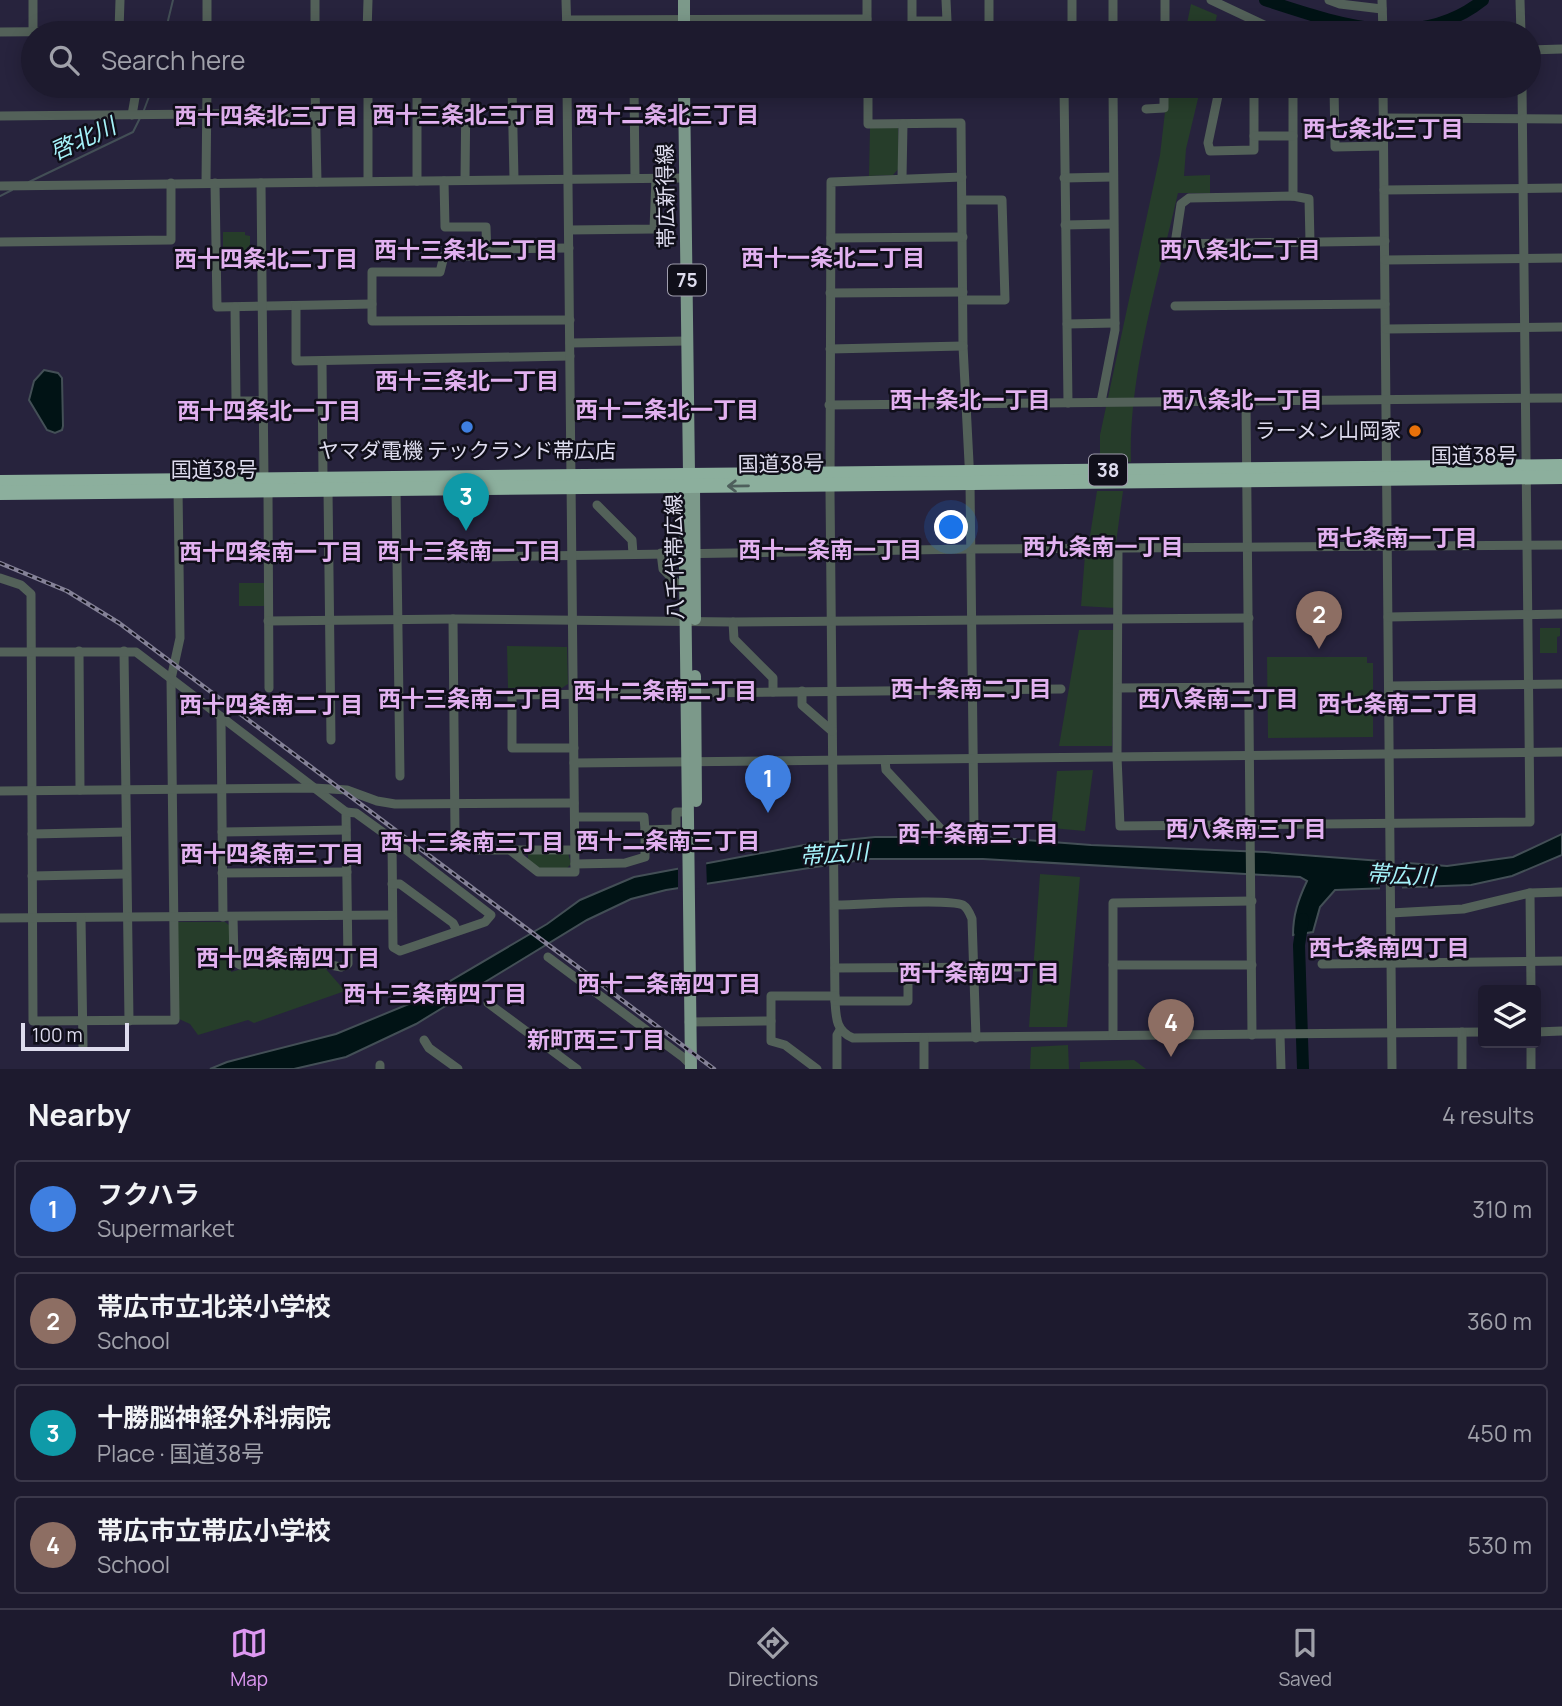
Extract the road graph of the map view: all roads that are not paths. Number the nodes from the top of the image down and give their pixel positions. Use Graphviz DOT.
graph roads {
  1 [pos="33,0"];
  2 [pos="120,0"];
  3 [pos="206,0"];
  4 [pos="314,0"];
  5 [pos="368,0"];
  6 [pos="566,0"];
  7 [pos="684,0"];
  8 [pos="867,0"];
  9 [pos="912,0"];
  10 [pos="946,0"];
  11 [pos="989,0"];
  12 [pos="1072,0"];
  13 [pos="1113,0"];
  14 [pos="1165,0"];
  15 [pos="1211,0"];
  16 [pos="1329,0"];
  17 [pos="1520,0"];
  18 [pos="1382,9"];
  19 [pos="867,19"];
  20 [pos="567,20"];
  21 [pos="33,21"];
  22 [pos="119,21"];
  23 [pos="207,21"];
  24 [pos="315,21"];
  25 [pos="368,21"];
  26 [pos="584,21"];
  27 [pos="684,21"];
  28 [pos="821,21"];
  29 [pos="989,21"];
  30 [pos="1072,21"];
  31 [pos="1113,21"];
  32 [pos="1165,21"];
  33 [pos="1253,21"];
  34 [pos="1521,21"];
  35 [pos="0,32"];
  36 [pos="21,32"];
  37 [pos="1562,49"];
  38 [pos="1541,50"];
  39 [pos="136,98"];
  40 [pos="207,98"];
  41 [pos="315,98"];
  42 [pos="368,98"];
  43 [pos="417,98"];
  44 [pos="466,98"];
  45 [pos="512,98"];
  46 [pos="567,98"];
  47 [pos="634,98"];
  48 [pos="684,98"];
  49 [pos="868,98"];
  50 [pos="1064,98"];
  51 [pos="1112,98"];
  52 [pos="1164,98"];
  53 [pos="1217,98"];
  54 [pos="1254,98"];
  55 [pos="1293,98"];
  56 [pos="1334,98"];
  57 [pos="1383,98"];
  58 [pos="1522,98"];
  59 [pos="1146,109"];
  60 [pos="315,113"];
  61 [pos="132,115"];
  62 [pos="207,115"];
  63 [pos="0,116"];
  64 [pos="1383,118"];
  65 [pos="1562,119"];
  66 [pos="1522,120"];
  67 [pos="902,124"];
  68 [pos="1254,136"];
  69 [pos="1293,136"];
  70 [pos="1383,146"];
  71 [pos="685,177"];
  72 [pos="962,177"];
  73 [pos="1113,177"];
  74 [pos="635,178"];
  75 [pos="656,178"];
  76 [pos="902,178"];
  77 [pos="1064,178"];
  78 [pos="569,179"];
  79 [pos="466,180"];
  80 [pos="514,180"];
  81 [pos="368,181"];
  82 [pos="417,181"];
  83 [pos="444,181"];
  84 [pos="317,182"];
  85 [pos="171,183"];
  86 [pos="211,183"];
  87 [pos="261,183"];
  88 [pos="0,186"];
  89 [pos="1523,188"];
  90 [pos="1562,188"];
  91 [pos="1384,190"];
  92 [pos="1293,196"];
  93 [pos="963,200"];
  94 [pos="1113,224"];
  95 [pos="1065,225"];
  96 [pos="569,230"];
  97 [pos="963,237"];
  98 [pos="831,238"];
  99 [pos="1385,241"];
  100 [pos="0,242"];
  101 [pos="1310,243"];
  102 [pos="569,248"];
  103 [pos="487,249"];
  104 [pos="1524,258"];
  105 [pos="1562,258"];
  106 [pos="1385,260"];
  107 [pos="830,293"];
  108 [pos="963,296"];
  109 [pos="372,304"];
  110 [pos="1385,304"];
  111 [pos="261,306"];
  112 [pos="296,306"];
  113 [pos="1175,306"];
  114 [pos="235,307"];
  115 [pos="570,320"];
  116 [pos="1115,323"];
  117 [pos="1067,324"];
  118 [pos="1562,327"];
  119 [pos="1524,328"];
  120 [pos="1385,330"];
  121 [pos="687,341"];
  122 [pos="570,343"];
  123 [pos="963,346"];
  124 [pos="830,349"];
  125 [pos="570,356"];
  126 [pos="322,361"];
  127 [pos="1525,398"];
  128 [pos="1562,398"];
  129 [pos="1386,400"];
  130 [pos="263,401"];
  131 [pos="1246,401"];
  132 [pos="1101,402"];
  133 [pos="1068,403"];
  134 [pos="965,404"];
  135 [pos="830,405"];
  136 [pos="1562,466"];
  137 [pos="1526,471"];
  138 [pos="1387,472"];
  139 [pos="1248,474"];
  140 [pos="970,477"];
  141 [pos="1562,477"];
  142 [pos="830,479"];
  143 [pos="571,481"];
  144 [pos="0,482"];
  145 [pos="689,482"];
  146 [pos="396,483"];
  147 [pos="326,484"];
  148 [pos="178,485"];
  149 [pos="266,485"];
  150 [pos="0,493"];
  151 [pos="597,505"];
  152 [pos="1526,545"];
  153 [pos="1562,545"];
  154 [pos="1388,546"];
  155 [pos="1249,548"];
  156 [pos="1118,549"];
  157 [pos="970,550"];
  158 [pos="831,551"];
  159 [pos="661,553"];
  160 [pos="690,553"];
  161 [pos="634,554"];
  162 [pos="573,555"];
  163 [pos="483,556"];
  164 [pos="0,578"];
  165 [pos="686,593"];
  166 [pos="1562,614"];
  167 [pos="1527,615"];
  168 [pos="1388,617"];
  169 [pos="1118,618"];
  170 [pos="1249,618"];
  171 [pos="453,619"];
  172 [pos="397,620"];
  173 [pos="971,620"];
  174 [pos="268,621"];
  175 [pos="329,621"];
  176 [pos="572,621"];
  177 [pos="691,621"];
  178 [pos="831,621"];
  179 [pos="733,622"];
  180 [pos="79,651"];
  181 [pos="124,651"];
  182 [pos="0,652"];
  183 [pos="30,652"];
  184 [pos="172,679"];
  185 [pos="1527,684"];
  186 [pos="1562,684"];
  187 [pos="1389,686"];
  188 [pos="1250,687"];
  189 [pos="270,688"];
  190 [pos="1118,688"];
  191 [pos="1060,689"];
  192 [pos="974,690"];
  193 [pos="802,691"];
  194 [pos="833,691"];
  195 [pos="773,692"];
  196 [pos="691,693"];
  197 [pos="573,694"];
  198 [pos="221,718"];
  199 [pos="832,731"];
  200 [pos="331,740"];
  201 [pos="574,748"];
  202 [pos="1562,752"];
  203 [pos="1527,753"];
  204 [pos="1389,754"];
  205 [pos="1251,756"];
  206 [pos="1117,757"];
  207 [pos="973,759"];
  208 [pos="833,760"];
  209 [pos="885,760"];
  210 [pos="691,762"];
  211 [pos="574,763"];
  212 [pos="400,776"];
  213 [pos="220,788"];
  214 [pos="314,788"];
  215 [pos="126,789"];
  216 [pos="173,789"];
  217 [pos="31,790"];
  218 [pos="80,790"];
  219 [pos="0,791"];
  220 [pos="574,803"];
  221 [pos="455,804"];
  222 [pos="346,812"];
  223 [pos="688,812"];
  224 [pos="575,817"];
  225 [pos="1252,824"];
  226 [pos="1390,824"];
  227 [pos="940,828"];
  228 [pos="974,828"];
  229 [pos="346,830"];
  230 [pos="645,830"];
  231 [pos="126,832"];
  232 [pos="222,832"];
  233 [pos="32,834"];
  234 [pos="392,839"];
  235 [pos="509,850"];
  236 [pos="575,850"];
  237 [pos="692,860"];
  238 [pos="575,864"];
  239 [pos="347,872"];
  240 [pos="222,873"];
  241 [pos="127,874"];
  242 [pos="32,876"];
  243 [pos="392,884"];
  244 [pos="1562,892"];
  245 [pos="1530,893"];
  246 [pos="1252,901"];
  247 [pos="835,905"];
  248 [pos="1391,913"];
  249 [pos="347,915"];
  250 [pos="392,915"];
  251 [pos="174,917"];
  252 [pos="228,917"];
  253 [pos="0,918"];
  254 [pos="32,918"];
  255 [pos="81,918"];
  256 [pos="128,918"];
  257 [pos="457,931"];
  258 [pos="548,957"];
  259 [pos="1562,961"];
  260 [pos="1531,962"];
  261 [pos="1392,963"];
  262 [pos="1322,964"];
  263 [pos="1113,965"];
  264 [pos="1252,965"];
  265 [pos="908,967"];
  266 [pos="973,967"];
  267 [pos="1020,967"];
  268 [pos="835,968"];
  269 [pos="1531,985"];
  270 [pos="835,998"];
  271 [pos="488,1003"];
  272 [pos="83,1020"];
  273 [pos="129,1021"];
  274 [pos="771,1021"];
  275 [pos="693,1022"];
  276 [pos="840,1030"];
  277 [pos="1562,1031"];
  278 [pos="1462,1032"];
  279 [pos="1478,1032"];
  280 [pos="1541,1032"];
  281 [pos="1392,1034"];
  282 [pos="1113,1035"];
  283 [pos="1252,1035"];
  284 [pos="1284,1035"];
  285 [pos="924,1038"];
  286 [pos="976,1038"];
  287 [pos="424,1040"];
  288 [pos="83,1046"];
  289 [pos="1531,1048"];
  290 [pos="694,1068"];
  291 [pos="458,1069"];
  292 [pos="576,1069"];
  293 [pos="817,1069"];
  294 [pos="837,1069"];
  295 [pos="924,1069"];
  296 [pos="1281,1069"];
  297 [pos="1392,1069"];
  298 [pos="1462,1069"];
  299 [pos="1531,1069"];
  1 -- 21 [label="street"];
  2 -- 22 [label="street"];
  3 -- 23 [label="street"];
  4 -- 24 [label="street"];
  5 -- 25 [label="street"];
  6 -- 20 [label="street"];
  7 -- 27 [label="main road"];
  8 -- 19 [label="street"];
  9 -- 10 [label="street"];
  11 -- 29 [label="street"];
  12 -- 30 [label="street"];
  13 -- 31 [label="street"];
  14 -- 32 [label="street"];
  15 -- 33 [label="street"];
  16 -- 18 [label="street"];
  17 -- 34 [label="street"];
  19 -- 28 [label="street"];
  20 -- 26 [label="street"];
  35 -- 36 [label="street"];
  37 -- 38 [label="street"];
  39 -- 61 [label="street"];
  40 -- 62 [label="street"];
  41 -- 60 [label="street"];
  42 -- 81 [label="street"];
  43 -- 82 [label="street"];
  44 -- 79 [label="street"];
  45 -- 80 [label="street"];
  46 -- 78 [label="street"];
  47 -- 74 [label="street"];
  48 -- 71 [label="main road, 帯広新得線 / 75"];
  49 -- 67 [label="street"];
  50 -- 77 [label="street"];
  51 -- 73 [label="street"];
  52 -- 59 [label="street"];
  53 -- 68 [label="street"];
  54 -- 68 [label="street"];
  55 -- 69 [label="street"];
  56 -- 70 [label="street"];
  57 -- 64 [label="street"];
  58 -- 66 [label="street"];
  60 -- 62 [label="street"];
  60 -- 84 [label="street"];
  61 -- 62 [label="street"];
  61 -- 63 [label="street"];
  62 -- 86 [label="street"];
  64 -- 66 [label="street"];
  64 -- 70 [label="street"];
  65 -- 66 [label="street"];
  66 -- 89 [label="street"];
  67 -- 72 [label="street"];
  67 -- 76 [label="street"];
  68 -- 69 [label="street"];
  69 -- 92 [label="street"];
  70 -- 91 [label="street"];
  71 -- 75 [label="street"];
  71 -- 121 [label="main road, 帯広新得線 / 75"];
  72 -- 76 [label="street"];
  72 -- 93 [label="street"];
  73 -- 77 [label="street"];
  73 -- 94 [label="street"];
  74 -- 75 [label="street"];
  74 -- 78 [label="street"];
  75 -- 96 [label="street"];
  76 -- 98 [label="street"];
  77 -- 95 [label="street"];
  78 -- 80 [label="street"];
  78 -- 96 [label="street"];
  79 -- 80 [label="street"];
  79 -- 83 [label="street"];
  81 -- 82 [label="street"];
  81 -- 84 [label="street"];
  82 -- 83 [label="street"];
  83 -- 103 [label="street"];
  84 -- 87 [label="street"];
  85 -- 86 [label="street"];
  85 -- 88 [label="street"];
  85 -- 100 [label="street"];
  86 -- 87 [label="street"];
  86 -- 114 [label="street"];
  87 -- 111 [label="street"];
  89 -- 90 [label="street"];
  89 -- 91 [label="street"];
  89 -- 104 [label="street"];
  91 -- 99 [label="street"];
  92 -- 101 [label="street"];
  92 -- 101 [label="street"];
  93 -- 97 [label="street"];
  93 -- 108 [label="street"];
  94 -- 95 [label="street"];
  94 -- 116 [label="street"];
  95 -- 117 [label="street"];
  96 -- 102 [label="street"];
  97 -- 98 [label="street"];
  97 -- 108 [label="street"];
  98 -- 107 [label="street"];
  99 -- 101 [label="street"];
  99 -- 106 [label="street"];
  102 -- 103 [label="street"];
  102 -- 115 [label="street"];
  103 -- 109 [label="street"];
  104 -- 105 [label="street"];
  104 -- 106 [label="street"];
  104 -- 119 [label="street"];
  106 -- 110 [label="street"];
  107 -- 108 [label="street"];
  107 -- 124 [label="street"];
  108 -- 123 [label="street"];
  109 -- 112 [label="street"];
  109 -- 115 [label="street"];
  110 -- 113 [label="street"];
  110 -- 120 [label="street"];
  111 -- 112 [label="street"];
  111 -- 114 [label="street"];
  111 -- 130 [label="street"];
  112 -- 126 [label="street"];
  114 -- 130 [label="street"];
  115 -- 122 [label="street"];
  116 -- 117 [label="street"];
  116 -- 132 [label="street"];
  117 -- 133 [label="street"];
  118 -- 119 [label="street"];
  119 -- 120 [label="street"];
  119 -- 127 [label="street"];
  120 -- 129 [label="street"];
  121 -- 122 [label="street"];
  121 -- 145 [label="main road, 帯広新得線 / 75"];
  122 -- 125 [label="street"];
  123 -- 124 [label="street"];
  123 -- 134 [label="street"];
  124 -- 135 [label="street"];
  125 -- 126 [label="street"];
  125 -- 143 [label="street"];
  126 -- 147 [label="street"];
  127 -- 128 [label="street"];
  127 -- 129 [label="street"];
  127 -- 137 [label="street"];
  129 -- 131 [label="street"];
  129 -- 138 [label="street"];
  130 -- 149 [label="street"];
  131 -- 132 [label="street"];
  131 -- 139 [label="street"];
  132 -- 133 [label="street"];
  133 -- 134 [label="street"];
  134 -- 135 [label="street"];
  134 -- 140 [label="street"];
  135 -- 142 [label="street"];
  136 -- 137 [label="highway, 国道38号 / 38"];
  137 -- 138 [label="highway, 国道38号 / 38"];
  137 -- 141 [label="highway, 国道38号 / 38"];
  137 -- 152 [label="street"];
  138 -- 139 [label="highway, 国道38号 / 38"];
  138 -- 154 [label="street"];
  139 -- 140 [label="highway, 国道38号 / 38"];
  139 -- 155 [label="street"];
  140 -- 142 [label="highway, 国道38号 / 38"];
  140 -- 157 [label="street"];
  142 -- 145 [label="highway, 国道38号 / 38"];
  142 -- 158 [label="street"];
  143 -- 145 [label="highway, 国道38号 / 38"];
  143 -- 146 [label="highway, 国道38号 / 38"];
  143 -- 162 [label="street"];
  144 -- 148 [label="highway, 国道38号 / 38"];
  145 -- 160 [label="main road, 八千代帯広線"];
  146 -- 147 [label="highway, 国道38号 / 38"];
  146 -- 172 [label="street"];
  147 -- 149 [label="highway, 国道38号 / 38"];
  147 -- 175 [label="street"];
  148 -- 149 [label="highway, 国道38号 / 38"];
  148 -- 150 [label="highway, 国道38号 / 38"];
  148 -- 184 [label="street"];
  149 -- 174 [label="street"];
  151 -- 161 [label="street"];
  152 -- 153 [label="street"];
  152 -- 154 [label="street"];
  152 -- 167 [label="street"];
  154 -- 155 [label="street"];
  154 -- 168 [label="street"];
  155 -- 156 [label="street"];
  155 -- 170 [label="street"];
  156 -- 157 [label="street"];
  156 -- 169 [label="street"];
  157 -- 158 [label="street"];
  157 -- 173 [label="street"];
  158 -- 160 [label="street"];
  158 -- 178 [label="street"];
  159 -- 160 [label="street"];
  159 -- 161 [label="street"];
  159 -- 165 [label="street"];
  160 -- 165 [label="main road, 八千代帯広線"];
  160 -- 177 [label="main road, 八千代帯広線"];
  161 -- 162 [label="street"];
  162 -- 163 [label="street"];
  162 -- 176 [label="street"];
  164 -- 183 [label="street"];
  165 -- 177 [label="main road, 八千代帯広線"];
  166 -- 167 [label="street"];
  167 -- 168 [label="street"];
  167 -- 185 [label="street"];
  168 -- 187 [label="street"];
  169 -- 170 [label="street"];
  169 -- 173 [label="street"];
  169 -- 190 [label="street"];
  170 -- 188 [label="street"];
  171 -- 172 [label="street"];
  171 -- 176 [label="street"];
  171 -- 221 [label="street"];
  172 -- 175 [label="street"];
  172 -- 212 [label="street"];
  173 -- 178 [label="street"];
  173 -- 192 [label="street"];
  174 -- 175 [label="street"];
  174 -- 189 [label="street"];
  175 -- 200 [label="street"];
  176 -- 177 [label="street"];
  176 -- 197 [label="street"];
  177 -- 179 [label="street"];
  177 -- 196 [label="main road, 八千代帯広線"];
  178 -- 179 [label="street"];
  178 -- 194 [label="street"];
  179 -- 195 [label="street"];
  180 -- 181 [label="street"];
  180 -- 183 [label="street"];
  180 -- 218 [label="street"];
  181 -- 184 [label="street"];
  181 -- 215 [label="street"];
  182 -- 183 [label="street"];
  183 -- 217 [label="street"];
  184 -- 198 [label="street"];
  184 -- 216 [label="street"];
  185 -- 186 [label="street"];
  185 -- 187 [label="street"];
  185 -- 203 [label="street"];
  187 -- 204 [label="street"];
  188 -- 190 [label="street"];
  188 -- 205 [label="street"];
  190 -- 206 [label="street"];
  191 -- 192 [label="street"];
  192 -- 194 [label="street"];
  192 -- 207 [label="street"];
  193 -- 194 [label="street"];
  193 -- 195 [label="street"];
  193 -- 199 [label="street"];
  194 -- 199 [label="street"];
  195 -- 196 [label="street"];
  196 -- 197 [label="street"];
  196 -- 210 [label="main road, 八千代帯広線"];
  197 -- 201 [label="street"];
  197 -- 201 [label="street"];
  198 -- 213 [label="street"];
  198 -- 214 [label="street"];
  199 -- 208 [label="street"];
  201 -- 211 [label="street"];
  202 -- 203 [label="street"];
  203 -- 204 [label="street"];
  203 -- 226 [label="street"];
  204 -- 205 [label="street"];
  204 -- 226 [label="street"];
  205 -- 206 [label="street"];
  205 -- 225 [label="street"];
  206 -- 207 [label="street"];
  206 -- 225 [label="street"];
  207 -- 209 [label="street"];
  207 -- 228 [label="street"];
  208 -- 209 [label="street"];
  208 -- 210 [label="street"];
  208 -- 247 [label="street"];
  209 -- 227 [label="street"];
  210 -- 211 [label="street"];
  210 -- 223 [label="main road, 八千代帯広線"];
  210 -- 237 [label="main road, 八千代帯広線"];
  211 -- 220 [label="street"];
  213 -- 214 [label="street"];
  213 -- 216 [label="street"];
  213 -- 232 [label="street"];
  214 -- 221 [label="street"];
  214 -- 222 [label="street"];
  215 -- 216 [label="street"];
  215 -- 218 [label="street"];
  215 -- 231 [label="street"];
  216 -- 251 [label="street"];
  217 -- 218 [label="street"];
  217 -- 219 [label="street"];
  217 -- 233 [label="street"];
  220 -- 221 [label="street"];
  220 -- 224 [label="street"];
  221 -- 235 [label="street"];
  222 -- 229 [label="street"];
  222 -- 234 [label="street"];
  223 -- 230 [label="street"];
  223 -- 237 [label="main road, 八千代帯広線"];
  224 -- 230 [label="street"];
  224 -- 236 [label="street"];
  225 -- 226 [label="street"];
  225 -- 246 [label="street"];
  226 -- 248 [label="street"];
  229 -- 232 [label="street"];
  229 -- 239 [label="street"];
  230 -- 238 [label="street"];
  231 -- 233 [label="street"];
  231 -- 241 [label="street"];
  232 -- 240 [label="street"];
  233 -- 242 [label="street"];
  234 -- 243 [label="street"];
  234 -- 257 [label="street"];
  235 -- 236 [label="street"];
  235 -- 238 [label="street"];
  236 -- 238 [label="street"];
  237 -- 275 [label="main road, 八千代帯広線"];
  239 -- 240 [label="street"];
  239 -- 249 [label="street"];
  240 -- 252 [label="street"];
  241 -- 242 [label="street"];
  241 -- 256 [label="street"];
  242 -- 254 [label="street"];
  243 -- 250 [label="street"];
  243 -- 257 [label="street"];
  244 -- 245 [label="street"];
  245 -- 248 [label="street"];
  245 -- 260 [label="street"];
  246 -- 263 [label="street"];
  246 -- 264 [label="street"];
  247 -- 266 [label="street"];
  247 -- 268 [label="street"];
  248 -- 261 [label="street"];
  249 -- 250 [label="street"];
  249 -- 252 [label="street"];
  249 -- 252 [label="street"];
  250 -- 257 [label="street"];
  251 -- 252 [label="street"];
  251 -- 256 [label="street"];
  251 -- 273 [label="street"];
  253 -- 254 [label="street"];
  254 -- 255 [label="street"];
  254 -- 272 [label="street"];
  255 -- 256 [label="street"];
  255 -- 272 [label="street"];
  256 -- 273 [label="street"];
  258 -- 290 [label="street"];
  259 -- 260 [label="street"];
  260 -- 261 [label="street"];
  260 -- 269 [label="street"];
  261 -- 262 [label="street"];
  261 -- 281 [label="street"];
  263 -- 264 [label="street"];
  263 -- 282 [label="street"];
  264 -- 283 [label="street"];
  265 -- 266 [label="street"];
  265 -- 268 [label="street"];
  265 -- 270 [label="street"];
  266 -- 267 [label="street"];
  266 -- 286 [label="street"];
  268 -- 270 [label="street"];
  270 -- 274 [label="street"];
  270 -- 276 [label="street"];
  271 -- 292 [label="street"];
  272 -- 273 [label="street"];
  272 -- 288 [label="street"];
  274 -- 275 [label="street"];
  274 -- 293 [label="street"];
  275 -- 290 [label="main road, 八千代帯広線"];
  276 -- 285 [label="street"];
  276 -- 294 [label="street"];
  277 -- 280 [label="street"];
  278 -- 279 [label="street"];
  278 -- 281 [label="street"];
  278 -- 298 [label="street"];
  281 -- 284 [label="street"];
  281 -- 297 [label="street"];
  282 -- 283 [label="street"];
  282 -- 286 [label="street"];
  283 -- 284 [label="street"];
  284 -- 296 [label="street"];
  285 -- 286 [label="street"];
  285 -- 295 [label="street"];
  287 -- 291 [label="street"];
  289 -- 299 [label="street"];
}
